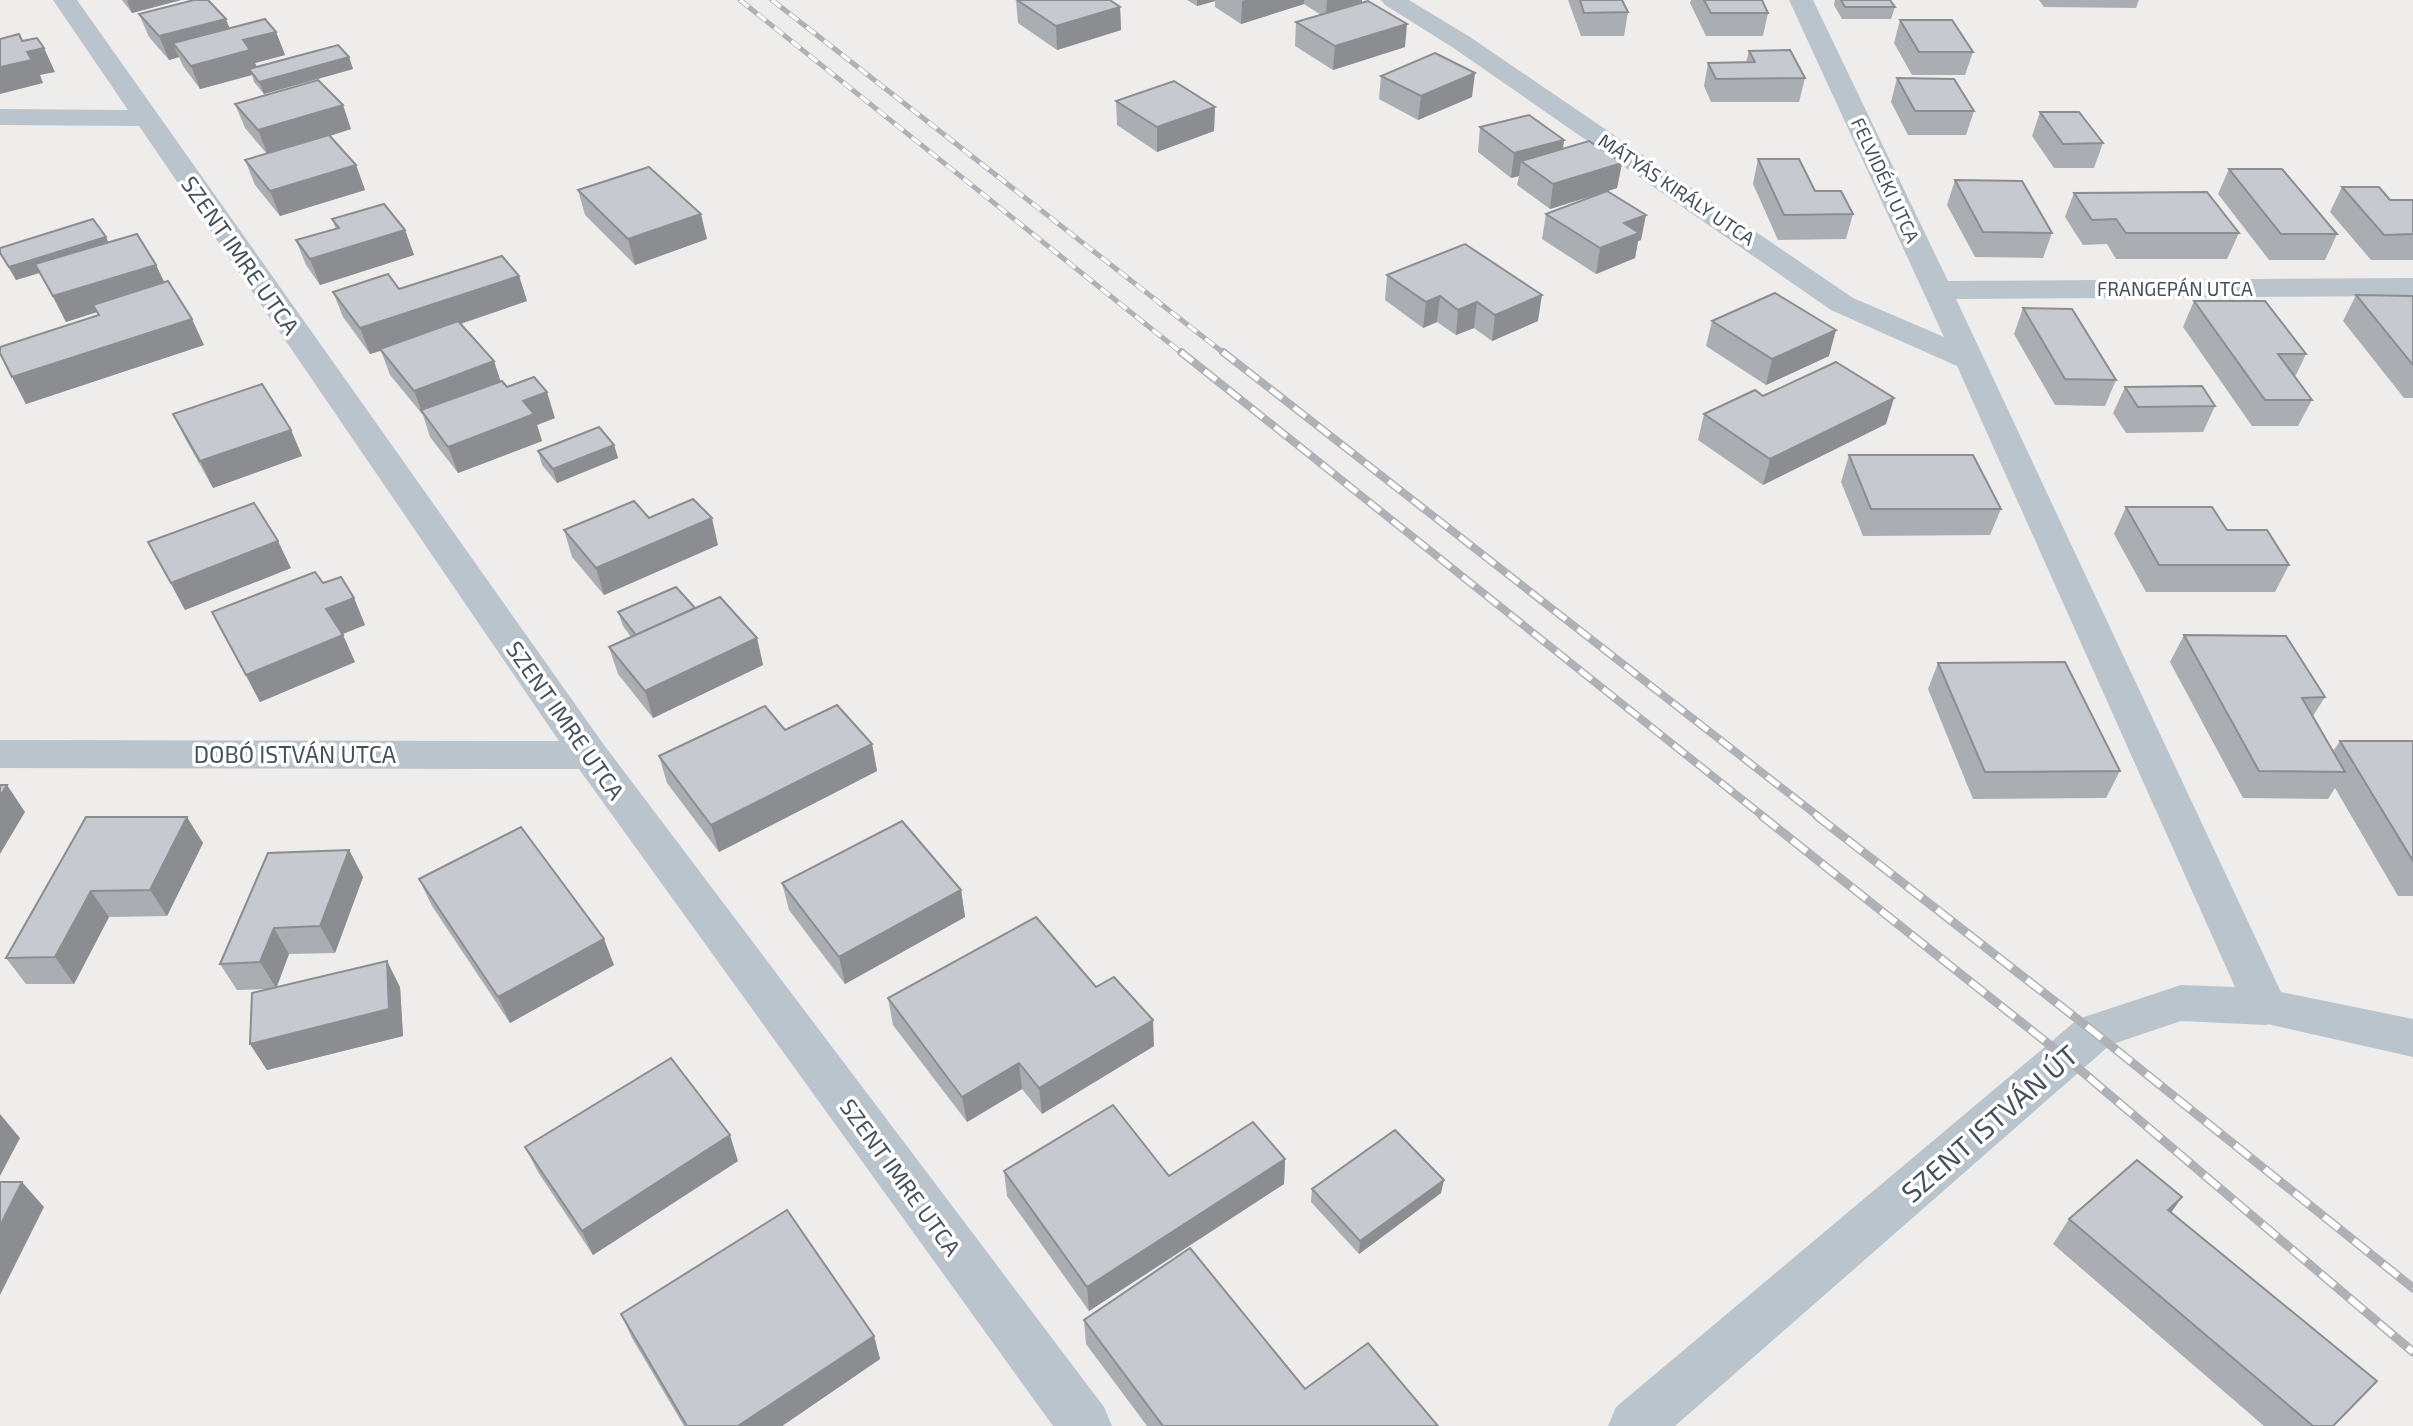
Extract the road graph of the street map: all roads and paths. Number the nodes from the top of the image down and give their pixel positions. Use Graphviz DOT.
graph roads {
  1 [pos="65,0"];
  2 [pos="1393,0"];
  3 [pos="1801,0"];
  4 [pos="0,117"];
  5 [pos="145,118"];
  6 [pos="2413,287"];
  7 [pos="1938,290"];
  8 [pos="1970,360"];
  9 [pos="0,754"];
  10 [pos="590,755"];
  11 [pos="2266,1007"];
  12 [pos="2413,1038"];
  13 [pos="1085,1426"];
  14 [pos="1635,1426"];
  1 -- 5 [label="street, SZENT IMRE UTCA"];
  2 -- 8 [label="street, MÁTYÁS KIRÁLY UTCA"];
  3 -- 7 [label="street, FELVIDÉKI UTCA"];
  4 -- 5 [label="street"];
  5 -- 10 [label="street, SZENT IMRE UTCA"];
  6 -- 7 [label="street, FRANGEPÁN UTCA"];
  7 -- 8 [label="street, FELVIDÉKI UTCA"];
  8 -- 11 [label="street, FELVIDÉKI UTCA"];
  9 -- 10 [label="street, DOBÓ ISTVÁN UTCA"];
  10 -- 13 [label="street, SZENT IMRE UTCA"];
  11 -- 12 [label="street, SZENT ISTVÁN ÚT"];
  11 -- 14 [label="street, SZENT ISTVÁN ÚT"];
}
